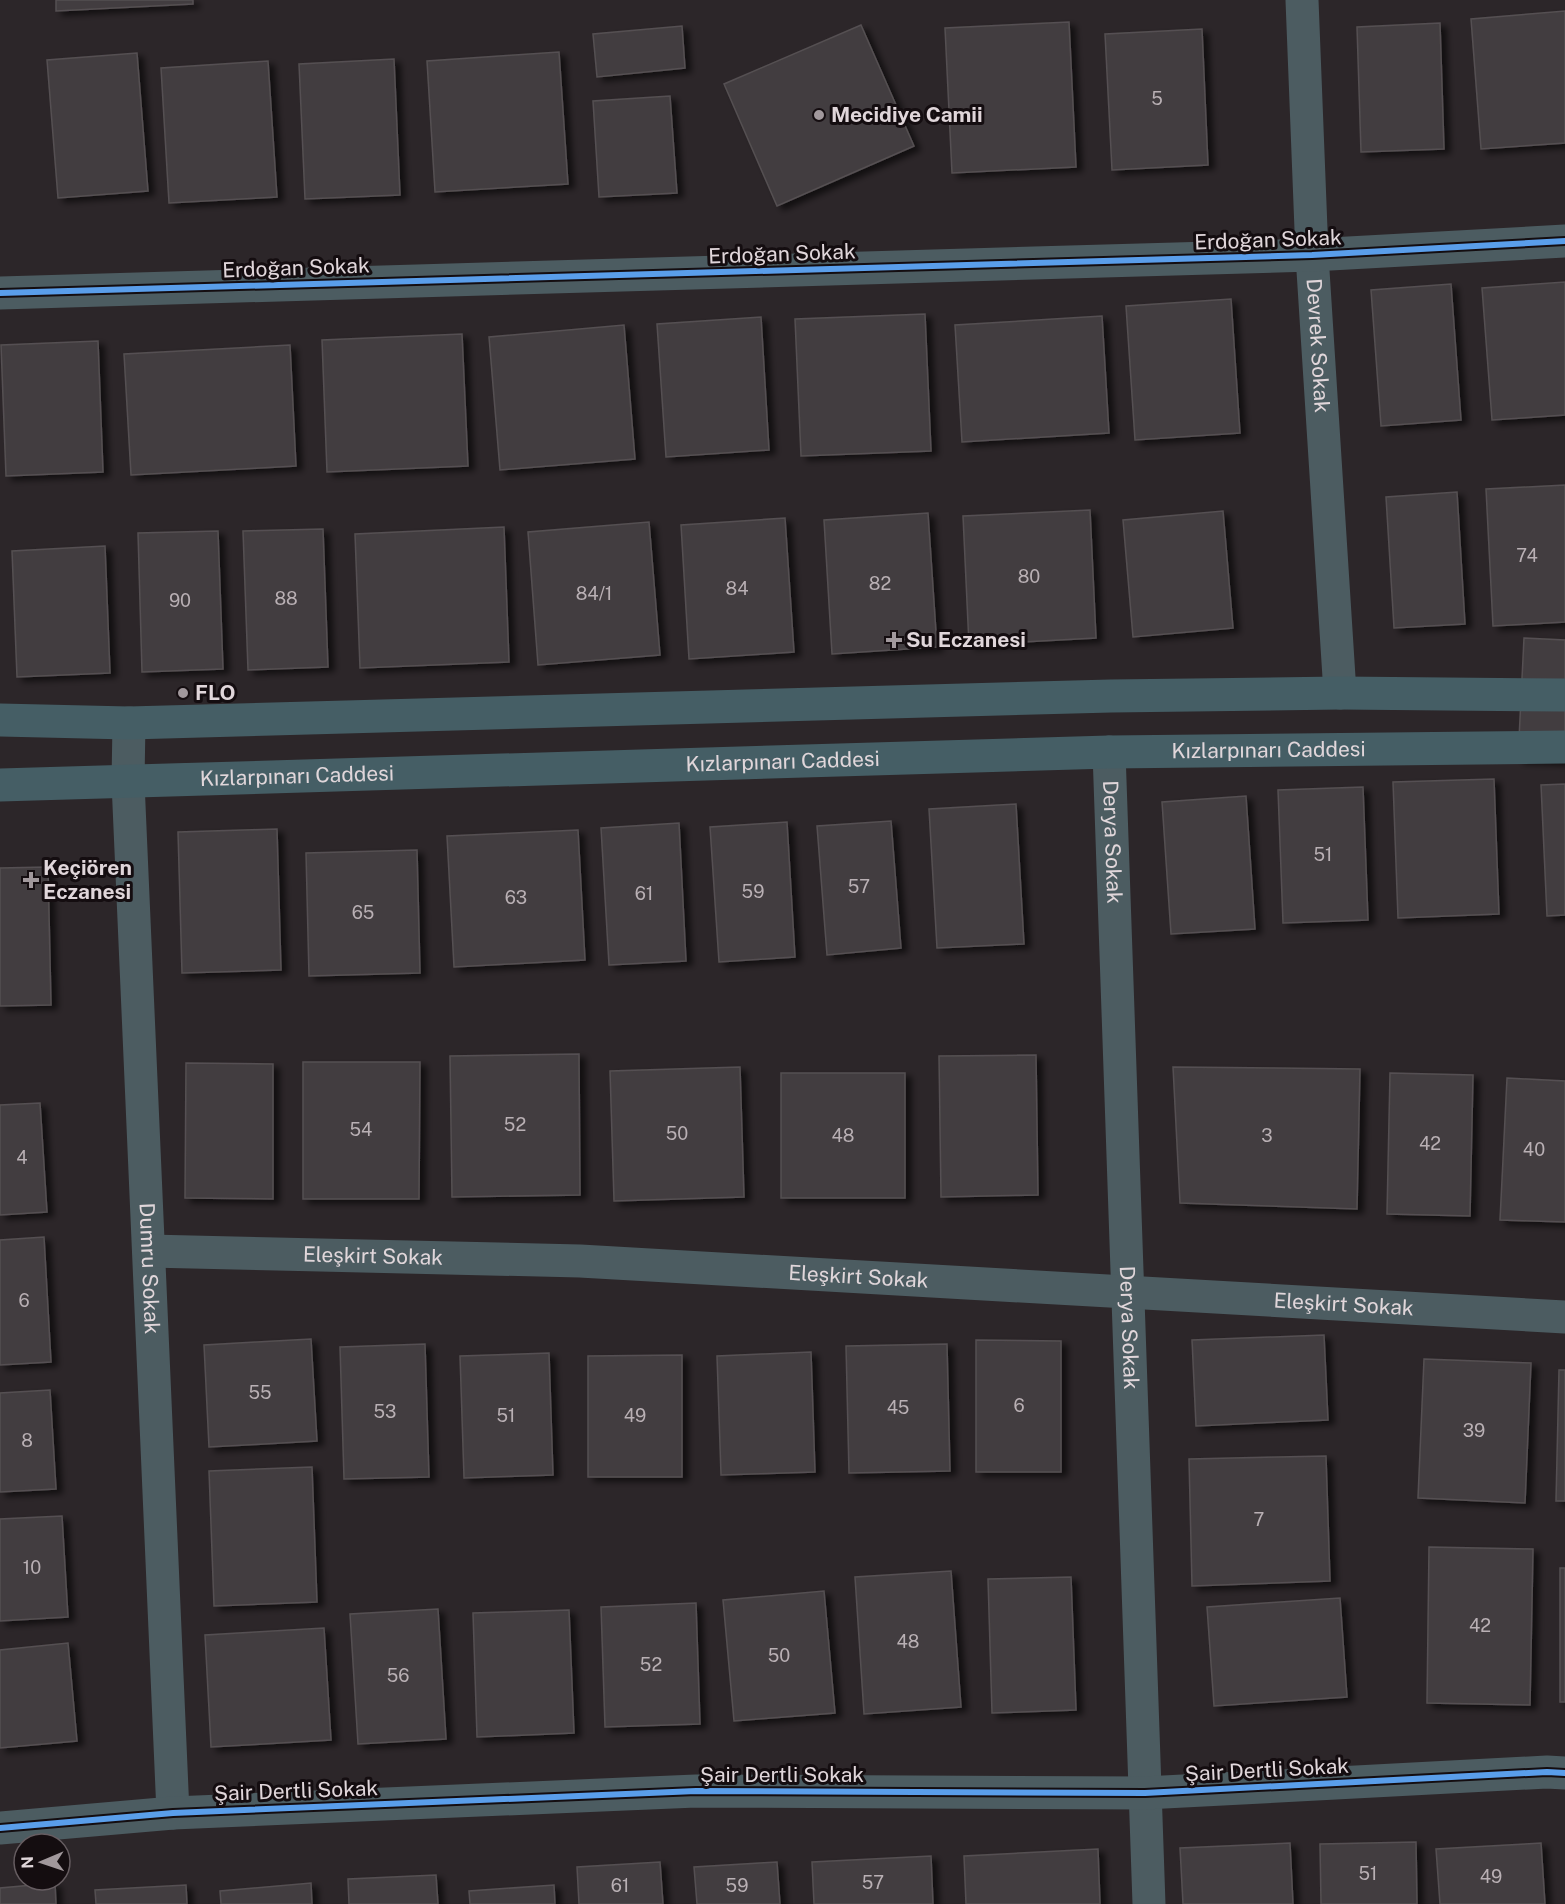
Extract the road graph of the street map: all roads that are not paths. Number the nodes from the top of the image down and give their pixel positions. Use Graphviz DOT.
graph roads {
  1 [pos="1302,0"];
  2 [pos="1565,241"];
  3 [pos="1312,255"];
  4 [pos="0,293"];
  5 [pos="1340,693"];
  6 [pos="1565,695"];
  7 [pos="0,720"];
  8 [pos="129,723"];
  9 [pos="1565,747"];
  10 [pos="1109,752"];
  11 [pos="128,782"];
  12 [pos="0,785"];
  13 [pos="149,1251"];
  14 [pos="1128,1291"];
  15 [pos="1565,1317"];
  16 [pos="1565,1773"];
  17 [pos="1145,1793"];
  18 [pos="173,1813"];
  19 [pos="0,1828"];
  20 [pos="1149,1904"];
  1 -- 3 [label="street, Devrek Sokak"];
  2 -- 3 [label="street, Erdoğan Sokak"];
  3 -- 4 [label="street, Erdoğan Sokak"];
  3 -- 5 [label="street, Devrek Sokak"];
  5 -- 6 [label="main road"];
  5 -- 8 [label="main road"];
  7 -- 8 [label="main road"];
  8 -- 11 [label="street, Dumru Sokak"];
  9 -- 10 [label="main road, Kızlarpınarı Caddesi"];
  10 -- 11 [label="main road, Kızlarpınarı Caddesi"];
  10 -- 14 [label="street, Derya Sokak"];
  11 -- 12 [label="main road, Kızlarpınarı Caddesi"];
  11 -- 13 [label="street, Dumru Sokak"];
  13 -- 14 [label="street, Eleşkirt Sokak"];
  13 -- 18 [label="street, Dumru Sokak"];
  14 -- 15 [label="street, Eleşkirt Sokak"];
  14 -- 17 [label="street, Derya Sokak"];
  16 -- 17 [label="street, Şair Dertli Sokak"];
  17 -- 18 [label="street, Şair Dertli Sokak"];
  17 -- 20 [label="street, Derya Sokak"];
  18 -- 19 [label="street, Şair Dertli Sokak"];
}
